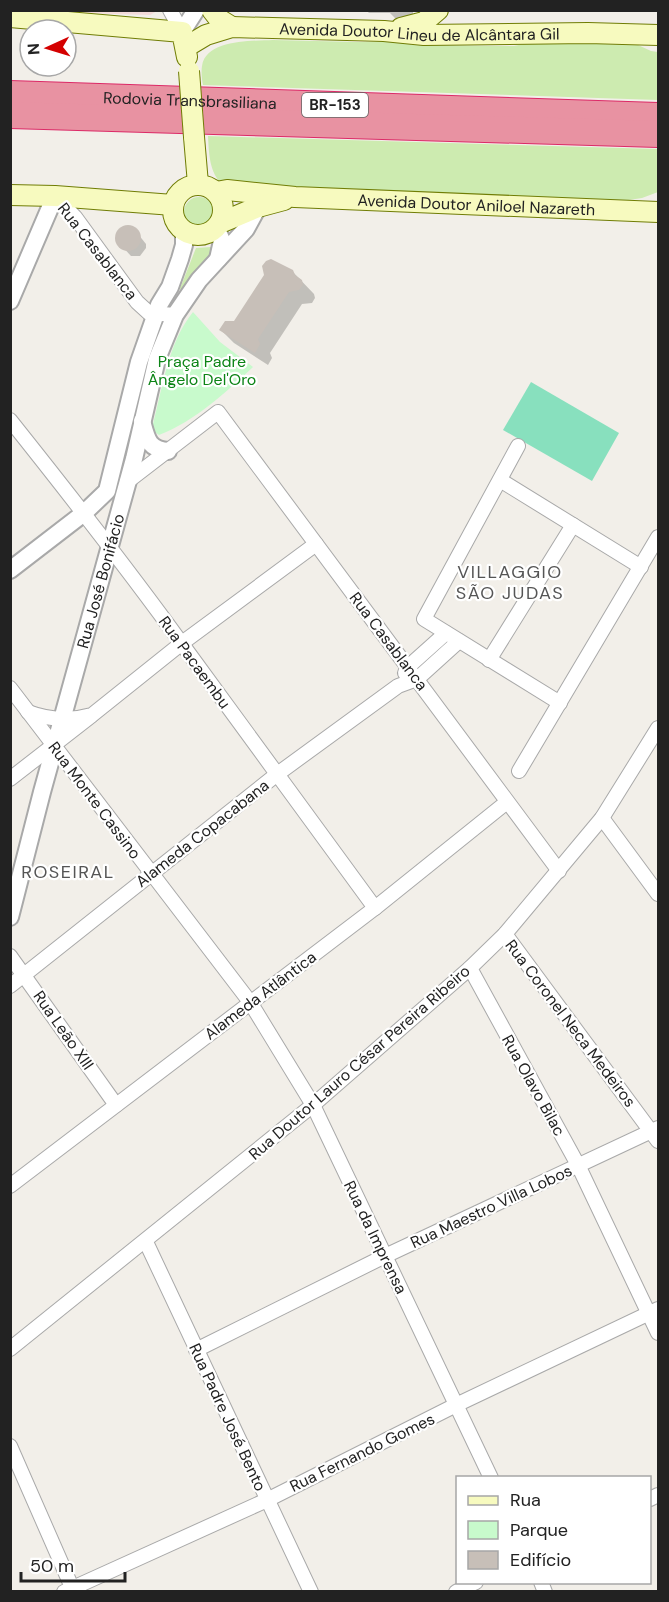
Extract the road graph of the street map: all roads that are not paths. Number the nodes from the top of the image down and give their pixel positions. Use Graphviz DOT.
graph roads {
  1 [pos="170,10"];
  2 [pos="196,10"];
  3 [pos="212,10"];
  4 [pos="440,10"];
  5 [pos="10,17"];
  6 [pos="232,27"];
  7 [pos="384,31"];
  8 [pos="463,34"];
  9 [pos="658,34"];
  10 [pos="184,39"];
  11 [pos="10,94"];
  12 [pos="10,115"];
  13 [pos="658,116"];
  14 [pos="658,134"];
  15 [pos="198,184"];
  16 [pos="216,192"];
  17 [pos="10,195"];
  18 [pos="55,196"];
  19 [pos="296,197"];
  20 [pos="173,205"];
  21 [pos="258,207"];
  22 [pos="658,212"];
  23 [pos="218,225"];
  24 [pos="184,232"];
  25 [pos="218,259"];
  26 [pos="10,301"];
  27 [pos="155,314"];
  28 [pos="175,315"];
  29 [pos="10,420"];
  30 [pos="142,421"];
  31 [pos="518,446"];
  32 [pos="168,450"];
  33 [pos="500,480"];
  34 [pos="127,482"];
  35 [pos="84,513"];
  36 [pos="573,525"];
  37 [pos="657,537"];
  38 [pos="316,544"];
  39 [pos="109,545"];
  40 [pos="641,567"];
  41 [pos="10,570"];
  42 [pos="446,633"];
  43 [pos="459,641"];
  44 [pos="182,643"];
  45 [pos="489,660"];
  46 [pos="408,667"];
  47 [pos="417,679"];
  48 [pos="398,686"];
  49 [pos="10,688"];
  50 [pos="560,703"];
  51 [pos="28,712"];
  52 [pos="93,715"];
  53 [pos="61,719"];
  54 [pos="658,728"];
  55 [pos="653,745"];
  56 [pos="54,746"];
  57 [pos="519,771"];
  58 [pos="276,775"];
  59 [pos="10,779"];
  60 [pos="507,802"];
  61 [pos="602,818"];
  62 [pos="559,871"];
  63 [pos="151,874"];
  64 [pos="658,894"];
  65 [pos="375,908"];
  66 [pos="10,917"];
  67 [pos="505,934"];
  68 [pos="10,956"];
  69 [pos="470,968"];
  70 [pos="25,976"];
  71 [pos="10,987"];
  72 [pos="250,1002"];
  73 [pos="116,1105"];
  74 [pos="313,1105"];
  75 [pos="656,1134"];
  76 [pos="578,1165"];
  77 [pos="10,1186"];
  78 [pos="146,1242"];
  79 [pos="385,1256"];
  80 [pos="654,1311"];
  81 [pos="658,1333"];
  82 [pos="10,1349"];
  83 [pos="196,1350"];
  84 [pos="456,1405"];
  85 [pos="10,1446"];
  86 [pos="490,1476"];
  87 [pos="267,1500"];
  88 [pos="472,1584"];
  89 [pos="70,1590"];
  90 [pos="310,1592"];
  91 [pos="456,1592"];
  1 -- 10 [label="street"];
  2 -- 10 [label="street"];
  3 -- 6 [label="main road"];
  4 -- 7 [label="main road"];
  4 -- 8 [label="main road"];
  5 -- 10 [label="main road"];
  6 -- 7 [label="main road, Avenida Doutor Lineu de Alcântara Gil"];
  6 -- 10 [label="main road, Avenida Doutor Lineu de Alcântara Gil"];
  7 -- 8 [label="main road, Avenida Doutor Lineu de Alcântara Gil"];
  8 -- 9 [label="main road, Avenida Doutor Lineu de Alcântara Gil"];
  10 -- 15 [label="main road, bridge"];
  11 -- 13 [label="highway, Rodovia Transbrasiliana / BR-153"];
  12 -- 14 [label="highway, Rodovia Transbrasiliana / BR-153"];
  15 -- 16 [label="main road"];
  15 -- 20 [label="main road"];
  16 -- 19 [label="main road, Avenida Doutor Aniloel Nazareth"];
  16 -- 23 [label="main road"];
  17 -- 18 [label="main road"];
  18 -- 20 [label="main road"];
  18 -- 26 [label="street"];
  18 -- 27 [label="street, Rua Casablanca"];
  19 -- 21 [label="main road, Avenida Doutor Aniloel Nazareth"];
  19 -- 22 [label="main road, Avenida Doutor Aniloel Nazareth"];
  20 -- 24 [label="main road"];
  21 -- 23 [label="main road, Avenida Doutor Aniloel Nazareth"];
  21 -- 25 [label="street, Rua José Bonifácio"];
  23 -- 24 [label="main road"];
  23 -- 25 [label="street"];
  24 -- 27 [label="street, Rua José Bonifácio"];
  25 -- 28 [label="street, Rua José Bonifácio"];
  27 -- 28 [label="street"];
  27 -- 35 [label="street, Rua José Bonifácio"];
  28 -- 30 [label="street, Rua José Bonifácio"];
  29 -- 35 [label="street, Rua Pacaembu"];
  30 -- 32 [label="street"];
  30 -- 34 [label="street, Rua José Bonifácio"];
  31 -- 33 [label="street"];
  32 -- 34 [label="street"];
  32 -- 38 [label="street, Rua Casablanca"];
  33 -- 36 [label="street"];
  33 -- 42 [label="street"];
  34 -- 39 [label="street, Rua José Bonifácio"];
  35 -- 39 [label="street, Rua Pacaembu"];
  35 -- 41 [label="street, Rua José Bonifácio"];
  36 -- 40 [label="street"];
  36 -- 45 [label="street"];
  37 -- 40 [label="street"];
  38 -- 44 [label="street"];
  38 -- 46 [label="street, Rua Casablanca"];
  39 -- 44 [label="street, Rua Pacaembu"];
  39 -- 53 [label="street, Rua José Bonifácio"];
  40 -- 50 [label="street"];
  42 -- 43 [label="street"];
  42 -- 46 [label="street"];
  43 -- 45 [label="street"];
  43 -- 47 [label="street"];
  44 -- 52 [label="street"];
  44 -- 58 [label="street, Rua Pacaembu"];
  45 -- 50 [label="street"];
  46 -- 47 [label="street, Rua Casablanca"];
  46 -- 48 [label="street, Alameda Copacabana"];
  47 -- 48 [label="street, Alameda Copacabana"];
  47 -- 60 [label="street, Rua Casablanca"];
  48 -- 58 [label="street, Alameda Copacabana"];
  49 -- 51 [label="street, Rua Monte Cassino"];
  50 -- 57 [label="street"];
  51 -- 53 [label="street, Rua Monte Cassino"];
  51 -- 56 [label="street, Rua Monte Cassino"];
  52 -- 53 [label="street, Rua Monte Cassino"];
  52 -- 56 [label="street"];
  53 -- 56 [label="street, Rua José Bonifácio"];
  54 -- 55 [label="street, Rua Doutor Lauro César Pereira Ribeiro"];
  55 -- 61 [label="street, Rua Doutor Lauro César Pereira Ribeiro"];
  56 -- 59 [label="street"];
  56 -- 63 [label="street, Rua Monte Cassino"];
  56 -- 66 [label="street, Rua José Bonifácio"];
  58 -- 63 [label="street, Alameda Copacabana"];
  58 -- 65 [label="street, Rua Pacaembu"];
  60 -- 62 [label="street, Rua Casablanca"];
  60 -- 65 [label="street, Alameda Atlântica"];
  61 -- 62 [label="street, Rua Doutor Lauro César Pereira Ribeiro"];
  61 -- 64 [label="street"];
  62 -- 67 [label="street, Rua Doutor Lauro César Pereira Ribeiro"];
  63 -- 70 [label="street, Alameda Copacabana"];
  63 -- 72 [label="street, Rua Monte Cassino"];
  65 -- 72 [label="street, Alameda Atlântica"];
  67 -- 69 [label="street, Rua Doutor Lauro César Pereira Ribeiro"];
  67 -- 75 [label="street, Rua Coronel Neca Medeiros"];
  68 -- 70 [label="street, Rua Leão XIII"];
  69 -- 74 [label="street, Rua Doutor Lauro César Pereira Ribeiro"];
  69 -- 76 [label="street, Rua Olavo Bilac"];
  70 -- 71 [label="street, Alameda Copacabana"];
  70 -- 73 [label="street, Rua Leão XIII"];
  72 -- 73 [label="street, Alameda Atlântica"];
  72 -- 74 [label="street, Rua da Imprensa"];
  73 -- 77 [label="street, Alameda Atlântica"];
  74 -- 78 [label="street, Rua Doutor Lauro César Pereira Ribeiro"];
  74 -- 79 [label="street, Rua da Imprensa"];
  75 -- 76 [label="street, Rua Maestro Villa Lobos"];
  76 -- 79 [label="street, Rua Maestro Villa Lobos"];
  76 -- 80 [label="street, Rua Olavo Bilac"];
  78 -- 82 [label="street, Rua Doutor Lauro César Pereira Ribeiro"];
  78 -- 83 [label="street, Rua Padre José Bento"];
  79 -- 83 [label="street, Rua Maestro Villa Lobos"];
  79 -- 84 [label="street, Rua da Imprensa"];
  80 -- 81 [label="street, Rua Olavo Bilac"];
  80 -- 84 [label="street, Rua Fernando Gomes"];
  83 -- 87 [label="street, Rua Padre José Bento"];
  84 -- 86 [label="street, Rua da Imprensa"];
  84 -- 87 [label="street, Rua Fernando Gomes"];
  85 -- 89 [label="street"];
  87 -- 89 [label="street, Rua Fernando Gomes"];
  87 -- 90 [label="street, Rua Padre José Bento"];
  88 -- 91 [label="street"];
}
